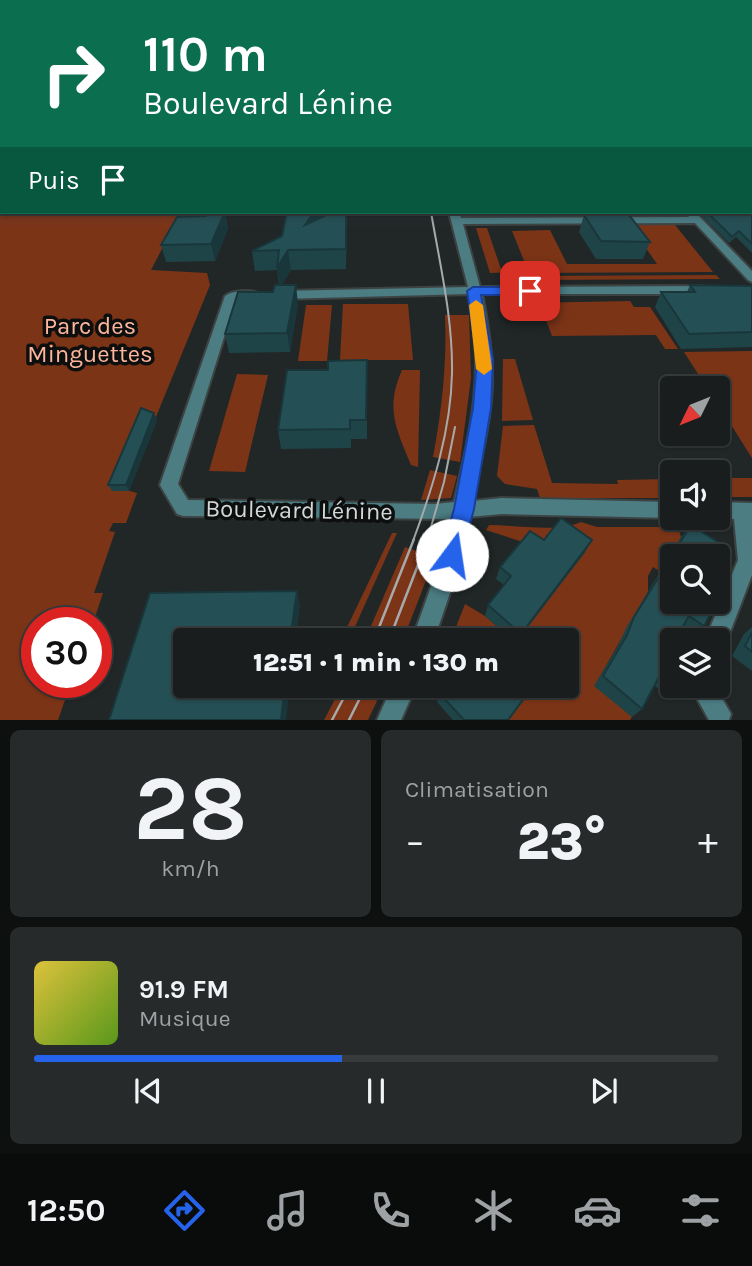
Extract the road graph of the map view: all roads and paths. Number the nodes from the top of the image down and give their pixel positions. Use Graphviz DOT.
graph roads {
  1 [pos="456,216"];
  2 [pos="694,216"];
  3 [pos="752,278"];
  4 [pos="716,290"];
  5 [pos="473,291"];
  6 [pos="464,509"];
  7 [pos="660,510"];
  8 [pos="747,510"];
  9 [pos="428,628"];
  10 [pos="721,628"];
  11 [pos="399,698"];
  12 [pos="709,698"];
  13 [pos="719,714"];
  14 [pos="389,720"];
  1 -- 2 [label="street"];
  1 -- 5 [label="street"];
  2 -- 3 [label="street"];
  4 -- 5 [label="street, Boulevard Lénine"];
  5 -- 6 [label="street"];
  5 -- 6 [label="street, Boulevard Lénine"];
  6 -- 7 [label="street"];
  6 -- 9 [label="street"];
  8 -- 10 [label="street"];
  11 -- 14 [label="street"];
  12 -- 13 [label="street"];
}
